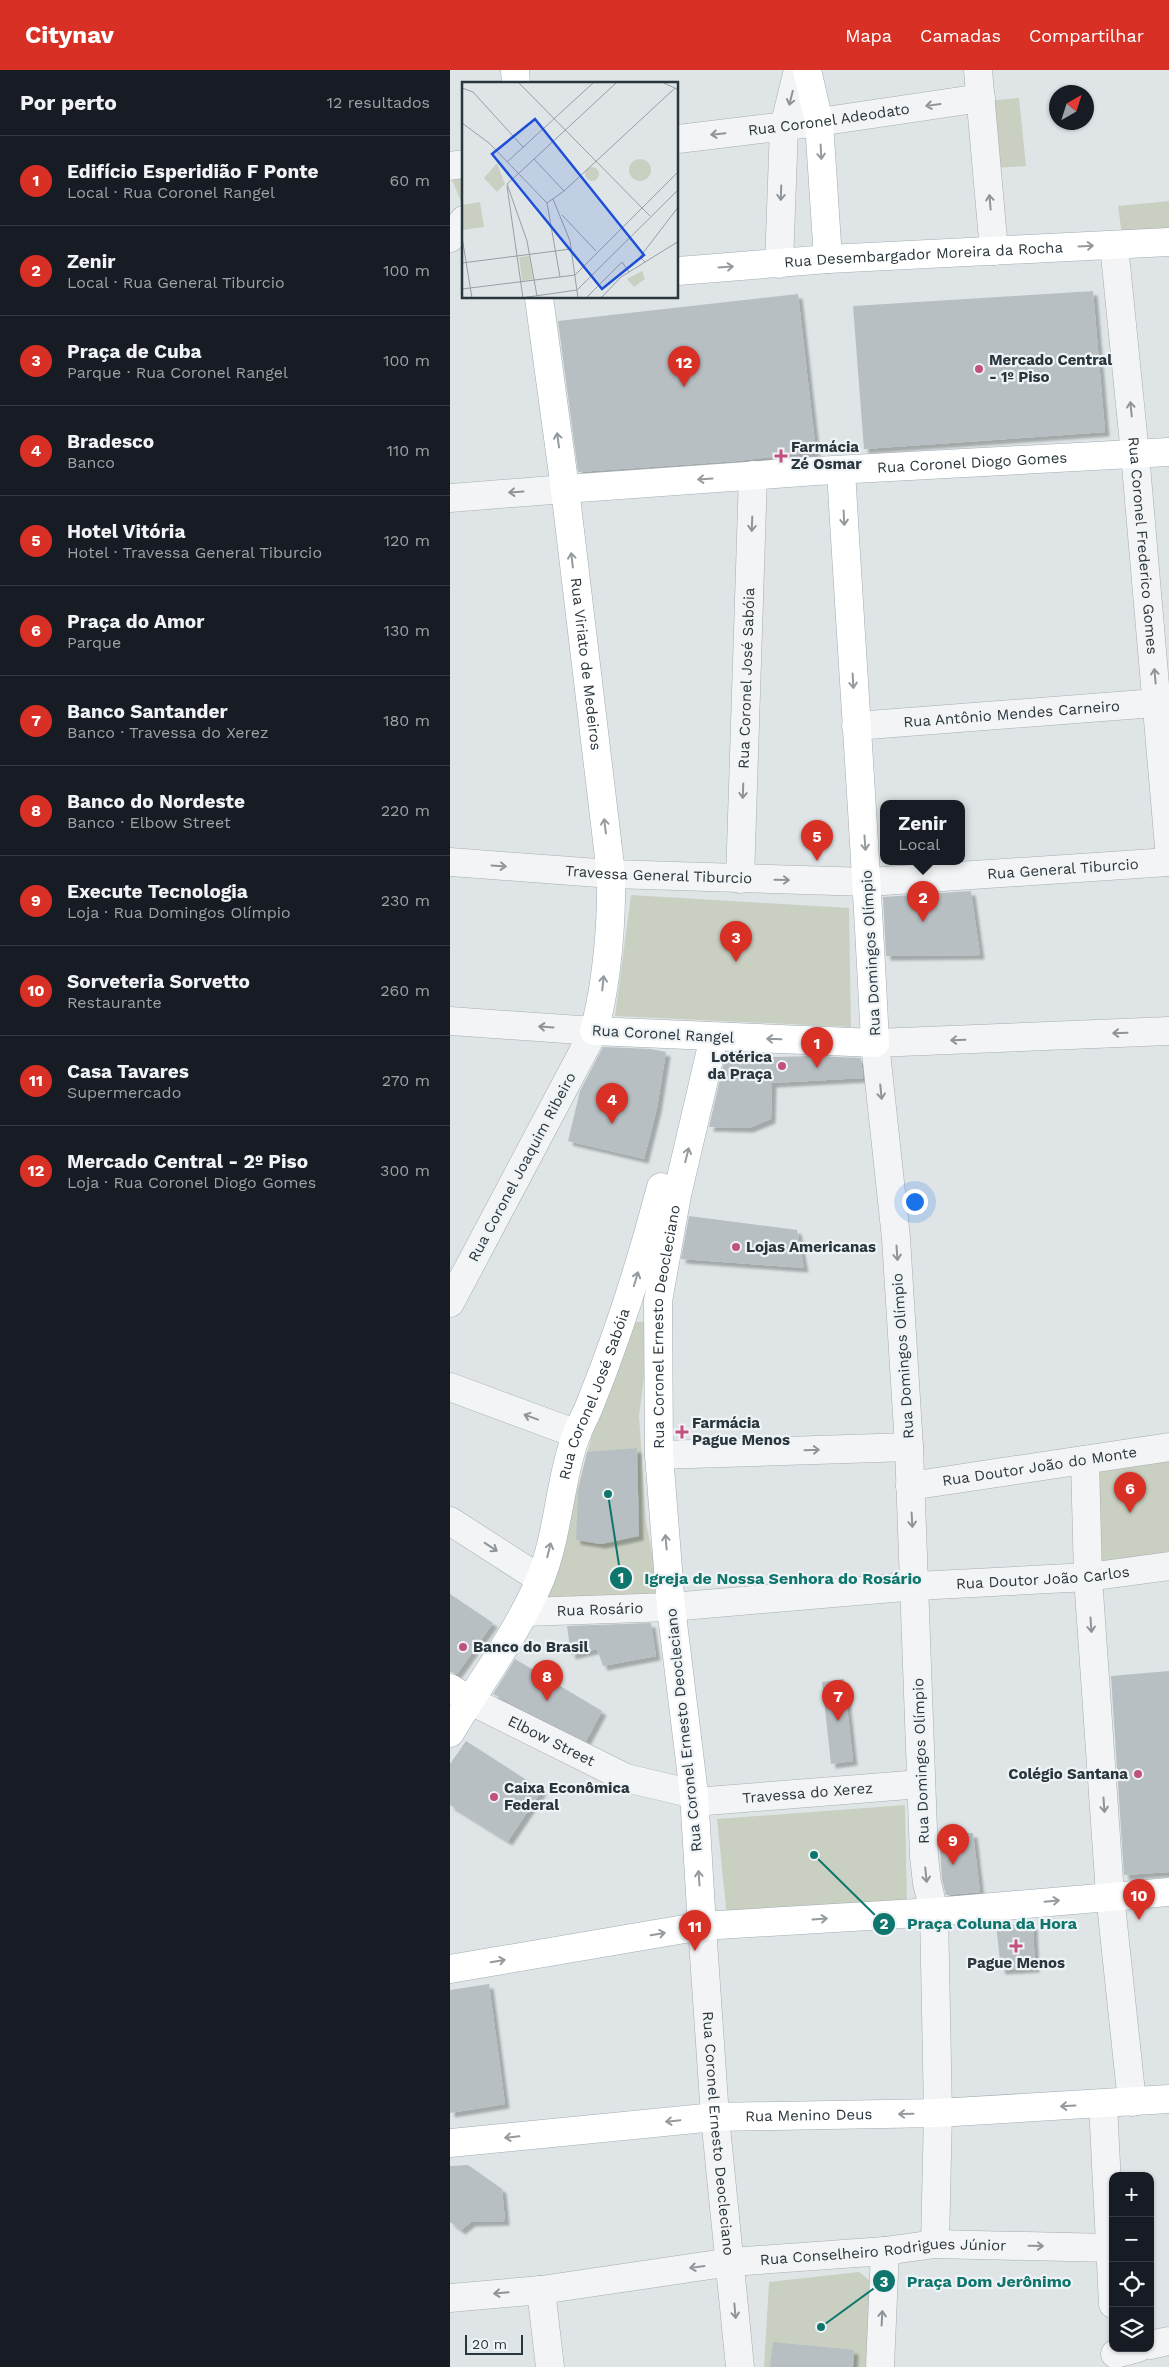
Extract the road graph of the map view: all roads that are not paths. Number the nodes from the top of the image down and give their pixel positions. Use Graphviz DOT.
graph roads {
  1 [pos="798,70"];
  2 [pos="806,70"];
  3 [pos="978,70"];
  4 [pos="981,98"];
  5 [pos="819,122"];
  6 [pos="784,127"];
  7 [pos="679,139"];
  8 [pos="462,223"];
  9 [pos="450,238"];
  10 [pos="1169,242"];
  11 [pos="1114,245"];
  12 [pos="994,251"];
  13 [pos="828,260"];
  14 [pos="779,264"];
  15 [pos="679,271"];
  16 [pos="539,299"];
  17 [pos="1169,452"];
  18 [pos="1135,454"];
  19 [pos="841,470"];
  20 [pos="753,475"];
  21 [pos="565,489"];
  22 [pos="450,498"];
  23 [pos="1163,702"];
  24 [pos="856,726"];
  25 [pos="1169,846"];
  26 [pos="450,862"];
  27 [pos="1169,862"];
  28 [pos="611,874"];
  29 [pos="740,880"];
  30 [pos="868,882"];
  31 [pos="450,1021"];
  32 [pos="594,1031"];
  33 [pos="1169,1031"];
  34 [pos="704,1036"];
  35 [pos="875,1043"];
  36 [pos="450,1303"];
  37 [pos="450,1386"];
  38 [pos="577,1434"];
  39 [pos="909,1447"];
  40 [pos="1169,1447"];
  41 [pos="659,1455"];
  42 [pos="1085,1460"];
  43 [pos="910,1486"];
  44 [pos="450,1521"];
  45 [pos="1169,1566"];
  46 [pos="1088,1577"];
  47 [pos="540,1579"];
  48 [pos="916,1586"];
  49 [pos="671,1607"];
  50 [pos="525,1612"];
  51 [pos="460,1694"];
  52 [pos="450,1733"];
  53 [pos="921,1784"];
  54 [pos="694,1798"];
  55 [pos="1169,1892"];
  56 [pos="1110,1895"];
  57 [pos="934,1912"];
  58 [pos="702,1926"];
  59 [pos="450,1969"];
  60 [pos="1169,2099"];
  61 [pos="1132,2102"];
  62 [pos="1103,2104"];
  63 [pos="938,2113"];
  64 [pos="715,2117"];
  65 [pos="450,2143"];
  66 [pos="1109,2227"];
  67 [pos="935,2244"];
  68 [pos="1109,2248"];
  69 [pos="885,2251"];
  70 [pos="731,2262"];
  71 [pos="541,2290"];
  72 [pos="450,2298"];
  73 [pos="1169,2340"];
  74 [pos="1154,2344"];
  75 [pos="550,2367"];
  76 [pos="740,2367"];
  77 [pos="880,2367"];
  1 -- 6 [label="street, one-way"];
  2 -- 5 [label="main road"];
  3 -- 4 [label="street"];
  4 -- 5 [label="street, Rua Coronel Adeodato, one-way"];
  12 -- 4 [label="street, one-way"];
  5 -- 6 [label="street, Rua Coronel Adeodato"];
  5 -- 13 [label="main road, one-way"];
  6 -- 7 [label="street, Rua Coronel Adeodato, one-way"];
  6 -- 14 [label="street, one-way"];
  8 -- 9 [label="street"];
  10 -- 11 [label="main road, Rua Desembargador Moreira da Rocha"];
  12 -- 11 [label="main road, Rua Desembargador Moreira da Rocha, one-way"];
  18 -- 11 [label="street, Rua Coronel Frederico Gomes, one-way"];
  12 -- 13 [label="main road, Rua Desembargador Moreira da Rocha"];
  13 -- 14 [label="main road, Rua Desembargador Moreira da Rocha"];
  15 -- 14 [label="main road, Rua Desembargador Moreira da Rocha, one-way"];
  21 -- 16 [label="main road, Rua Viriato de Medeiros, one-way"];
  17 -- 18 [label="main road, Rua Coronel Diogo Gomes"];
  18 -- 19 [label="main road, Rua Coronel Diogo Gomes"];
  23 -- 18 [label="street, Rua Coronel Frederico Gomes, one-way"];
  19 -- 20 [label="main road, Rua Coronel Diogo Gomes"];
  19 -- 24 [label="main road, Rua Domingos Olímpio, one-way"];
  20 -- 21 [label="main road, Rua Coronel Diogo Gomes, one-way"];
  20 -- 29 [label="street, Rua Coronel José Sabóia, one-way"];
  21 -- 22 [label="street, one-way"];
  28 -- 21 [label="main road, Rua Viriato de Medeiros, one-way"];
  23 -- 24 [label="street, Rua Antônio Mendes Carneiro"];
  23 -- 25 [label="street, Rua Coronel Frederico Gomes"];
  24 -- 30 [label="main road, Rua Domingos Olímpio, one-way"];
  26 -- 28 [label="street, Travessa General Tiburcio, one-way"];
  27 -- 30 [label="street, Rua General Tiburcio"];
  28 -- 29 [label="street, Travessa General Tiburcio"];
  32 -- 28 [label="main road, Rua Viriato de Medeiros, one-way"];
  29 -- 30 [label="street, Travessa General Tiburcio, one-way"];
  30 -- 35 [label="main road, Rua Domingos Olímpio"];
  32 -- 31 [label="street, Rua Coronel Rangel, one-way"];
  32 -- 34 [label="main road, Rua Coronel Rangel"];
  32 -- 36 [label="street, Rua Coronel Joaquim Ribeiro"];
  33 -- 35 [label="street, one-way"];
  35 -- 34 [label="main road, Rua Coronel Rangel, one-way"];
  38 -- 34 [label="main road, Rua Coronel José Sabóia, one-way"];
  41 -- 34 [label="main road, Rua Coronel Ernesto Deocleciano, one-way"];
  35 -- 39 [label="street, Rua Domingos Olímpio, one-way"];
  38 -- 37 [label="street, one-way"];
  47 -- 38 [label="main road, Rua Coronel José Sabóia, one-way"];
  41 -- 39 [label="street, one-way"];
  39 -- 43 [label="street, Rua Domingos Olímpio"];
  40 -- 42 [label="street, Rua Doutor João do Monte"];
  49 -- 41 [label="main road, Rua Coronel Ernesto Deocleciano, one-way"];
  42 -- 43 [label="street, Rua Doutor João do Monte"];
  42 -- 46 [label="street"];
  43 -- 48 [label="street, Rua Domingos Olímpio, one-way"];
  44 -- 47 [label="street, one-way"];
  45 -- 46 [label="street, Rua Doutor João Carlos"];
  46 -- 48 [label="street, Rua Doutor João Carlos"];
  46 -- 56 [label="street, one-way"];
  47 -- 50 [label="main road, Rua Coronel José Sabóia"];
  48 -- 49 [label="street, Rua Rosário"];
  48 -- 53 [label="street, Rua Domingos Olímpio"];
  49 -- 50 [label="street, Rua Rosário"];
  49 -- 54 [label="main road, Rua Coronel Ernesto Deocleciano"];
  50 -- 51 [label="main road, Rua Coronel José Sabóia"];
  51 -- 52 [label="main road, Rua Coronel José Sabóia"];
  51 -- 54 [label="street, Elbow Street"];
  53 -- 54 [label="street, Travessa do Xerez"];
  53 -- 57 [label="street, Rua Domingos Olímpio, one-way"];
  58 -- 54 [label="main road, Rua Coronel Ernesto Deocleciano, one-way"];
  55 -- 56 [label="main road"];
  57 -- 56 [label="main road, one-way"];
  56 -- 61 [label="street"];
  58 -- 57 [label="main road, one-way"];
  57 -- 63 [label="street, Rua Domingos Olímpio"];
  59 -- 58 [label="main road, one-way"];
  58 -- 64 [label="street, Rua Coronel Ernesto Deocleciano"];
  60 -- 61 [label="main road, Rua Menino Deus"];
  61 -- 62 [label="main road, Rua Menino Deus"];
  62 -- 63 [label="main road, Rua Menino Deus, one-way"];
  62 -- 66 [label="street"];
  63 -- 64 [label="main road, Rua Menino Deus, one-way"];
  63 -- 67 [label="street, Rua Domingos Olímpio"];
  64 -- 65 [label="main road, Rua Menino Deus, one-way"];
  64 -- 70 [label="street, Rua Coronel Ernesto Deocleciano"];
  67 -- 68 [label="street, Rua Conselheiro Rodrigues Júnior, one-way"];
  67 -- 69 [label="street, Rua Conselheiro Rodrigues Júnior"];
  69 -- 70 [label="street, Rua Conselheiro Rodrigues Júnior"];
  77 -- 69 [label="street, one-way"];
  70 -- 71 [label="street, Rua Conselheiro Rodrigues Júnior, one-way"];
  70 -- 76 [label="street, Rua Coronel Ernesto Deocleciano, one-way"];
  71 -- 72 [label="street, Rua Conselheiro Rodrigues Júnior, one-way"];
  71 -- 75 [label="street"];
  73 -- 74 [label="street"];
}
